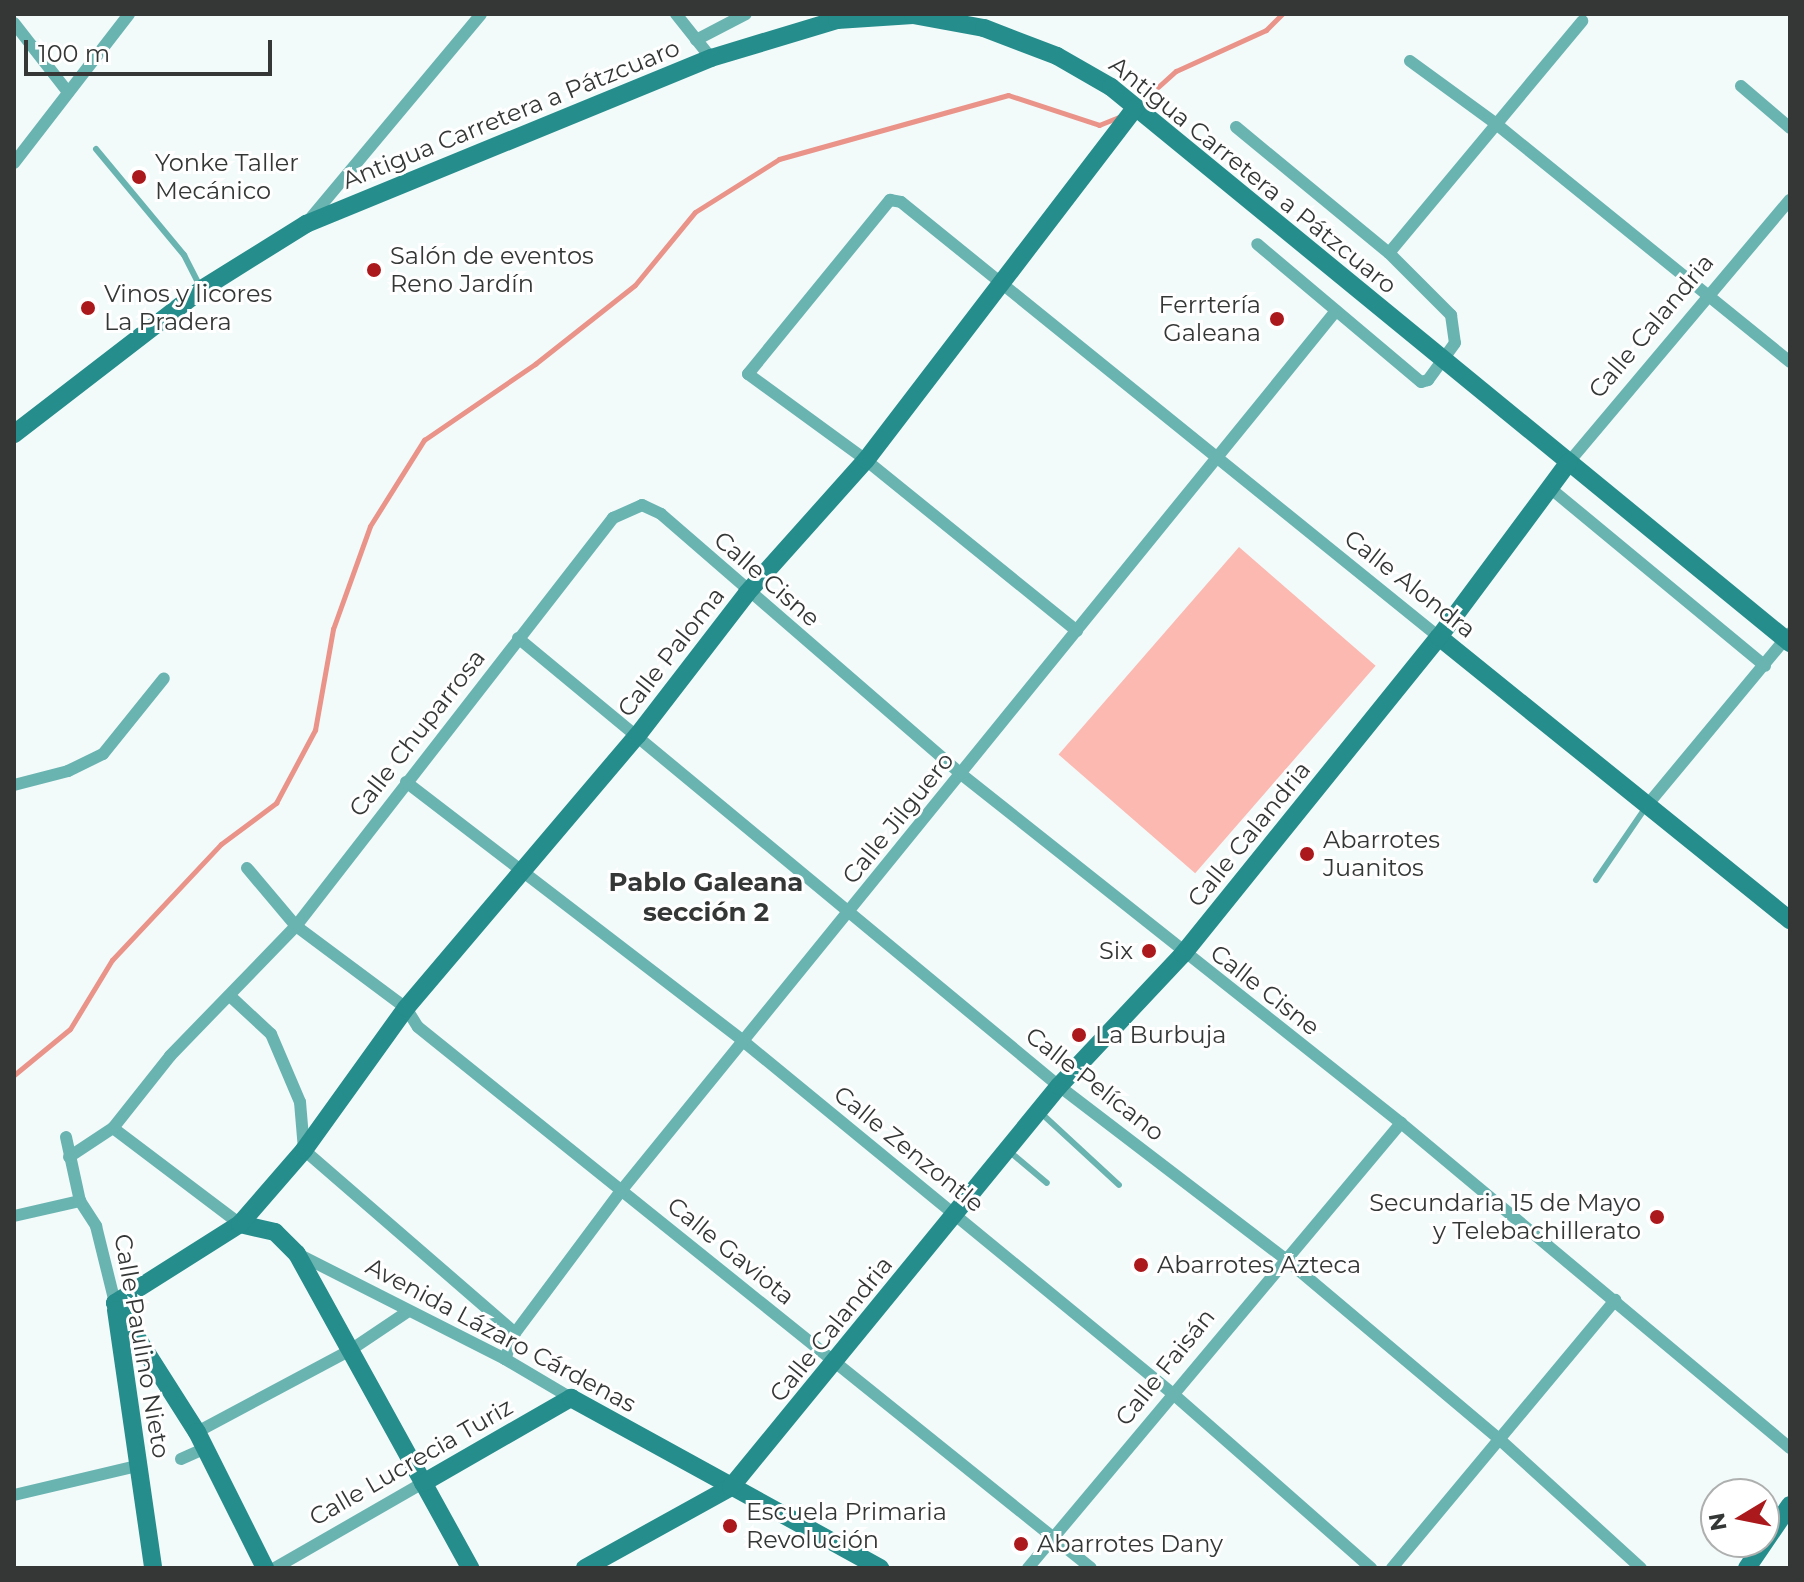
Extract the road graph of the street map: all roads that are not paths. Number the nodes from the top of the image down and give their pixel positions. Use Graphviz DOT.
graph roads {
  1 [pos="129,14"];
  2 [pos="481,14"];
  3 [pos="676,14"];
  4 [pos="746,14"];
  5 [pos="1582,21"];
  6 [pos="14,23"];
  7 [pos="696,40"];
  8 [pos="711,58"];
  9 [pos="1410,61"];
  10 [pos="1741,86"];
  11 [pos="68,92"];
  12 [pos="1136,107"];
  13 [pos="1495,123"];
  14 [pos="1236,127"];
  15 [pos="1790,128"];
  16 [pos="96,149"];
  17 [pos="14,163"];
  18 [pos="1790,200"];
  19 [pos="306,224"];
  20 [pos="1257,244"];
  21 [pos="1389,253"];
  22 [pos="1000,286"];
  23 [pos="202,289"];
  24 [pos="1709,294"];
  25 [pos="1336,311"];
  26 [pos="1443,359"];
  27 [pos="1790,362"];
  28 [pos="14,434"];
  29 [pos="1214,458"];
  30 [pos="866,460"];
  31 [pos="1569,462"];
  32 [pos="1550,488"];
  33 [pos="642,505"];
  34 [pos="747,593"];
  35 [pos="1077,631"];
  36 [pos="1439,637"];
  37 [pos="518,638"];
  38 [pos="1788,638"];
  39 [pos="1765,666"];
  40 [pos="164,678"];
  41 [pos="637,736"];
  42 [pos="961,774"];
  43 [pos="406,782"];
  44 [pos="14,785"];
  45 [pos="1649,803"];
  46 [pos="247,868"];
  47 [pos="524,872"];
  48 [pos="1596,880"];
  49 [pos="850,912"];
  50 [pos="1790,920"];
  51 [pos="296,926"];
  52 [pos="1183,954"];
  53 [pos="230,996"];
  54 [pos="406,1008"];
  55 [pos="394,1026"];
  56 [pos="418,1027"];
  57 [pos="743,1041"];
  58 [pos="1059,1086"];
  59 [pos="1038,1111"];
  60 [pos="1401,1123"];
  61 [pos="113,1128"];
  62 [pos="66,1137"];
  63 [pos="304,1150"];
  64 [pos="1007,1150"];
  65 [pos="69,1157"];
  66 [pos="1047,1183"];
  67 [pos="1119,1185"];
  68 [pos="621,1191"];
  69 [pos="80,1201"];
  70 [pos="954,1215"];
  71 [pos="14,1216"];
  72 [pos="240,1224"];
  73 [pos="297,1254"];
  74 [pos="1283,1257"];
  75 [pos="1615,1300"];
  76 [pos="115,1303"];
  77 [pos="407,1312"];
  78 [pos="515,1333"];
  79 [pos="349,1351"];
  80 [pos="505,1359"];
  81 [pos="836,1364"];
  82 [pos="1172,1393"];
  83 [pos="571,1398"];
  84 [pos="1498,1438"];
  85 [pos="202,1440"];
  86 [pos="1790,1448"];
  87 [pos="181,1459"];
  88 [pos="141,1465"];
  89 [pos="423,1483"];
  90 [pos="731,1487"];
  91 [pos="14,1495"];
  92 [pos="1790,1505"];
  93 [pos="1054,1537"];
  94 [pos="153,1568"];
  95 [pos="265,1568"];
  96 [pos="275,1568"];
  97 [pos="470,1568"];
  98 [pos="585,1568"];
  99 [pos="880,1568"];
  100 [pos="1028,1568"];
  101 [pos="1091,1568"];
  102 [pos="1371,1568"];
  103 [pos="1392,1568"];
  104 [pos="1641,1568"];
  105 [pos="1747,1568"];
  1 -- 11 [label="street"];
  2 -- 19 [label="street"];
  3 -- 7 [label="street"];
  4 -- 7 [label="street"];
  5 -- 13 [label="street"];
  6 -- 11 [label="street"];
  7 -- 8 [label="street"];
  8 -- 12 [label="street, Antigua Carretera a Pátzcuaro"];
  8 -- 19 [label="street, Antigua Carretera a Pátzcuaro"];
  9 -- 13 [label="street"];
  10 -- 15 [label="street"];
  11 -- 17 [label="street"];
  12 -- 22 [label="street, Calle Paloma"];
  12 -- 26 [label="street, Antigua Carretera a Pátzcuaro"];
  13 -- 21 [label="street"];
  13 -- 24 [label="street"];
  14 -- 21 [label="street"];
  16 -- 23 [label="lane"];
  18 -- 24 [label="street, Calle Calandria"];
  19 -- 23 [label="street, Antigua Carretera a Pátzcuaro"];
  20 -- 25 [label="street"];
  21 -- 26 [label="street"];
  22 -- 29 [label="street, Calle Alondra"];
  22 -- 30 [label="street, Calle Paloma"];
  22 -- 30 [label="street, Calle Alondra"];
  23 -- 28 [label="street, Antigua Carretera a Pátzcuaro"];
  24 -- 27 [label="street"];
  24 -- 31 [label="street, Calle Calandria"];
  25 -- 26 [label="street"];
  25 -- 29 [label="street, Calle Jilguero"];
  26 -- 31 [label="street, Antigua Carretera a Pátzcuaro"];
  29 -- 35 [label="street, Calle Jilguero"];
  29 -- 36 [label="street, Calle Alondra"];
  30 -- 34 [label="street, Calle Paloma"];
  30 -- 35 [label="street"];
  31 -- 32 [label="street, Calle Calandria"];
  31 -- 38 [label="street, Antigua Carretera a Pátzcuaro"];
  32 -- 36 [label="street, Calle Calandria"];
  32 -- 39 [label="street"];
  33 -- 34 [label="street, Calle Cisne"];
  33 -- 37 [label="street, Calle Chuparrosa"];
  34 -- 41 [label="street, Calle Paloma"];
  34 -- 42 [label="street, Calle Cisne"];
  35 -- 42 [label="street, Calle Jilguero"];
  36 -- 45 [label="street, Calle Alondra"];
  36 -- 52 [label="street, Calle Calandria"];
  37 -- 41 [label="street, Calle Pelícano"];
  37 -- 43 [label="street, Calle Chuparrosa"];
  38 -- 39 [label="street"];
  39 -- 45 [label="street"];
  40 -- 44 [label="street"];
  41 -- 47 [label="street, Calle Paloma"];
  41 -- 49 [label="street, Calle Pelícano"];
  42 -- 49 [label="street, Calle Jilguero"];
  42 -- 52 [label="street, Calle Cisne"];
  43 -- 47 [label="street, Calle Zenzontle"];
  43 -- 51 [label="street, Calle Chuparrosa"];
  45 -- 48 [label="lane"];
  45 -- 50 [label="street, Calle Alondra"];
  46 -- 51 [label="street, Calle Gaviota"];
  47 -- 54 [label="street, Calle Paloma"];
  47 -- 57 [label="street, Calle Zenzontle"];
  49 -- 57 [label="street, Calle Jilguero"];
  49 -- 58 [label="street, Calle Pelícano"];
  51 -- 53 [label="street, Calle Chuparrosa"];
  51 -- 54 [label="street, Calle Gaviota"];
  52 -- 58 [label="street, Calle Calandria"];
  52 -- 60 [label="street, Calle Cisne"];
  53 -- 61 [label="street, Calle Chuparrosa"];
  53 -- 63 [label="street"];
  54 -- 55 [label="street, Calle Paloma"];
  54 -- 56 [label="street, Calle Gaviota"];
  55 -- 56 [label="street"];
  55 -- 63 [label="street, Calle Paloma"];
  56 -- 68 [label="street, Calle Gaviota"];
  57 -- 68 [label="street, Calle Jilguero"];
  57 -- 70 [label="street, Calle Zenzontle"];
  58 -- 59 [label="street, Calle Calandria"];
  58 -- 74 [label="street, Calle Pelícano"];
  59 -- 64 [label="street, Calle Calandria"];
  59 -- 67 [label="lane"];
  60 -- 74 [label="street, Calle Faisán"];
  60 -- 75 [label="street, Calle Cisne"];
  61 -- 65 [label="street, Calle Chuparrosa"];
  61 -- 72 [label="street, Avenida Lázaro Cárdenas"];
  62 -- 65 [label="street, Calle Paulino Nieto"];
  63 -- 72 [label="street, Calle Paloma"];
  63 -- 78 [label="street"];
  64 -- 66 [label="lane"];
  64 -- 70 [label="street, Calle Calandria"];
  65 -- 69 [label="street, Calle Paulino Nieto"];
  68 -- 78 [label="street, Calle Jilguero"];
  68 -- 81 [label="street, Calle Gaviota"];
  69 -- 71 [label="street"];
  69 -- 76 [label="street, Calle Paulino Nieto"];
  70 -- 81 [label="street, Calle Calandria"];
  70 -- 82 [label="street, Calle Zenzontle"];
  72 -- 73 [label="street, Avenida Lázaro Cárdenas"];
  72 -- 76 [label="street, Calle Paloma"];
  73 -- 77 [label="street, Avenida Lázaro Cárdenas"];
  73 -- 79 [label="street"];
  74 -- 82 [label="street, Calle Faisán"];
  74 -- 84 [label="street, Calle Pelícano"];
  75 -- 84 [label="street"];
  75 -- 86 [label="street, Calle Cisne"];
  76 -- 85 [label="street"];
  76 -- 88 [label="street, Calle Paulino Nieto"];
  77 -- 79 [label="street"];
  77 -- 80 [label="street, Avenida Lázaro Cárdenas"];
  78 -- 80 [label="street, Calle Jilguero"];
  79 -- 85 [label="street"];
  79 -- 89 [label="street"];
  80 -- 83 [label="street, Avenida Lázaro Cárdenas"];
  81 -- 90 [label="street, Calle Calandria"];
  81 -- 93 [label="street, Calle Gaviota"];
  82 -- 93 [label="street, Calle Faisán"];
  82 -- 102 [label="street, Calle Zenzontle"];
  83 -- 89 [label="street, Calle Lucrecia Turiz"];
  83 -- 90 [label="street, Avenida Lázaro Cárdenas"];
  84 -- 103 [label="street"];
  84 -- 104 [label="street, Calle Pelícano"];
  85 -- 87 [label="street"];
  85 -- 95 [label="street"];
  88 -- 91 [label="street"];
  88 -- 94 [label="street, Calle Paulino Nieto"];
  89 -- 96 [label="street, Calle Lucrecia Turiz"];
  89 -- 97 [label="street"];
  90 -- 98 [label="street"];
  90 -- 99 [label="street, Avenida Lázaro Cárdenas"];
  92 -- 105 [label="street"];
  93 -- 100 [label="street, Calle Faisán"];
  93 -- 101 [label="street, Calle Gaviota"];
}
